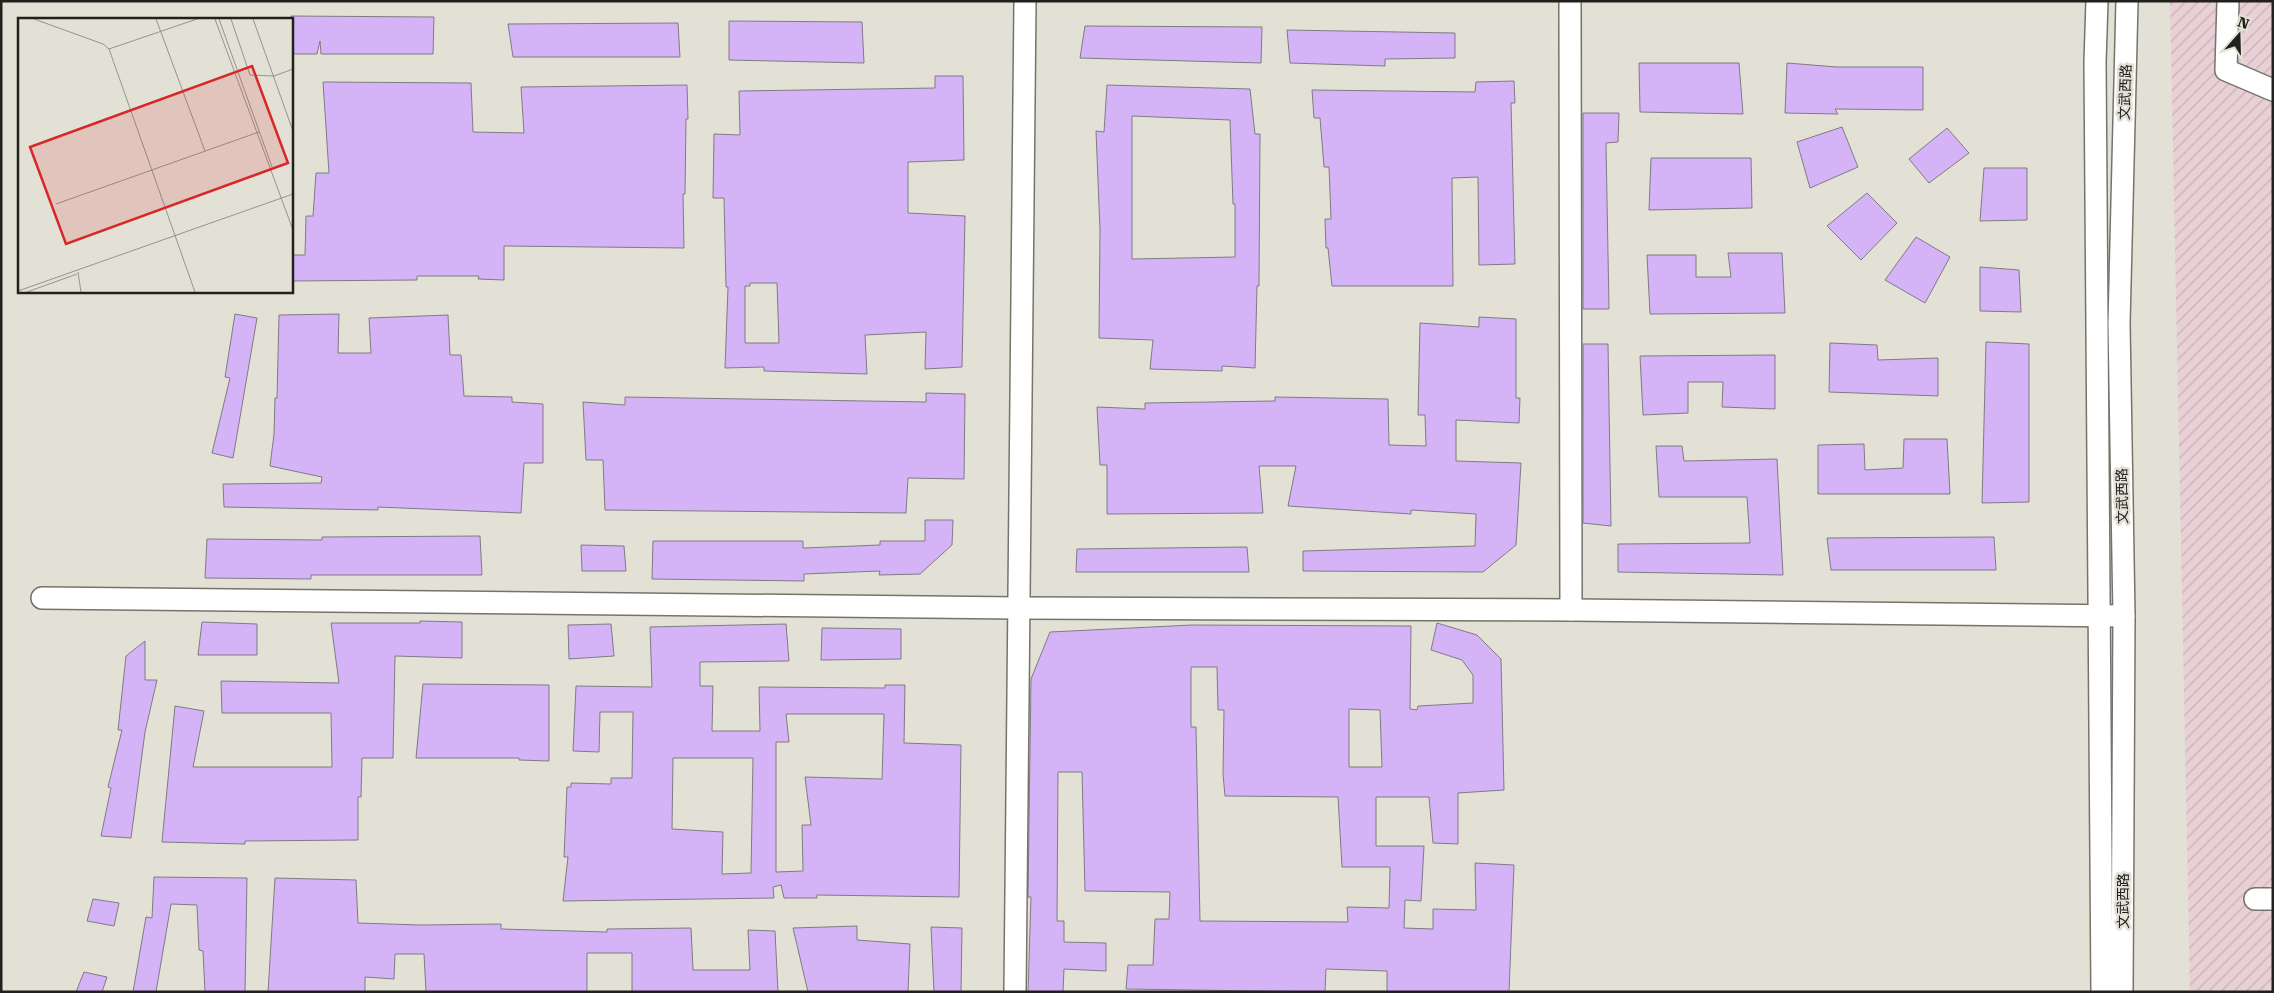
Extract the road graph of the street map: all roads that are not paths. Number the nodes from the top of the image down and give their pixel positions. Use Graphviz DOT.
graph roads {
  1 [pos="1025,1"];
  2 [pos="1570,1"];
  3 [pos="2097,1"];
  4 [pos="2127,1"];
  5 [pos="2228,1"];
  6 [pos="2273,90"];
  7 [pos="42,598"];
  8 [pos="1020,608"];
  9 [pos="1571,610"];
  10 [pos="2100,615"];
  11 [pos="2124,616"];
  12 [pos="1015,992"];
  13 [pos="2102,992"];
  14 [pos="2122,992"];
  1 -- 8 [label="street"];
  2 -- 9 [label="street"];
  3 -- 10 [label="street, 文武西路"];
  4 -- 11 [label="street, 文武西路"];
  5 -- 6 [label="street"];
  7 -- 8 [label="street"];
  8 -- 9 [label="street"];
  8 -- 12 [label="street"];
  9 -- 10 [label="street"];
  10 -- 11 [label="street"];
  10 -- 13 [label="street, 文武西路"];
  11 -- 14 [label="street, 文武西路"];
}
